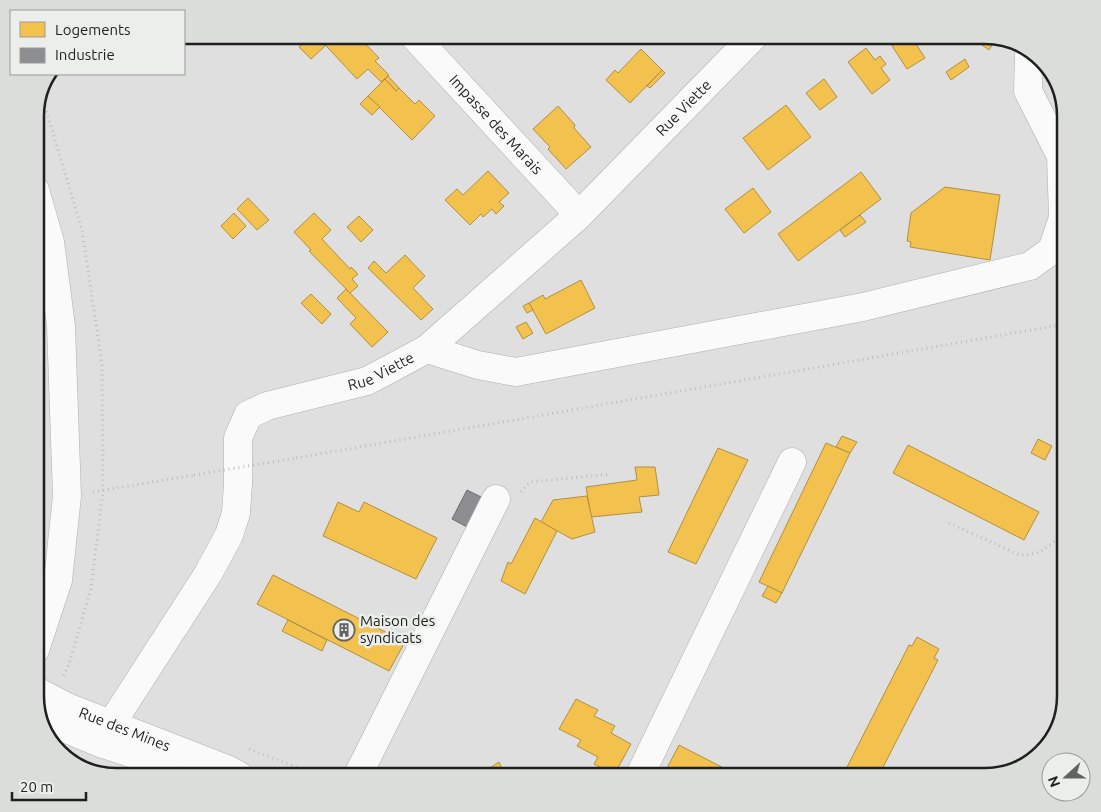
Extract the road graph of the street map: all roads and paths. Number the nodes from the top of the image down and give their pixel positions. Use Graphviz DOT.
graph roads {
  1 [pos="421,44"];
  2 [pos="746,44"];
  3 [pos="1029,59"];
  4 [pos="1057,148"];
  5 [pos="579,215"];
  6 [pos="44,221"];
  7 [pos="1057,235"];
  8 [pos="1057,325"];
  9 [pos="427,349"];
  10 [pos="792,462"];
  11 [pos="611,474"];
  12 [pos="103,491"];
  13 [pos="67,496"];
  14 [pos="496,499"];
  15 [pos="948,523"];
  16 [pos="1057,538"];
  17 [pos="44,623"];
  18 [pos="44,700"];
  19 [pos="44,704"];
  20 [pos="107,734"];
  21 [pos="184,768"];
  22 [pos="222,768"];
  23 [pos="362,768"];
  24 [pos="643,768"];
  1 -- 5 [label="street, Impasse des Marais"];
  2 -- 5 [label="street, Rue Viette"];
  3 -- 4 [label="street"];
  5 -- 9 [label="street, Rue Viette"];
  6 -- 13 [label="street"];
  7 -- 9 [label="street"];
  8 -- 12 [label="path, bridge"];
  9 -- 20 [label="street, Rue Viette"];
  10 -- 24 [label="street"];
  11 -- 14 [label="path"];
  12 -- 13 [label="path"];
  12 -- 18 [label="path"];
  13 -- 17 [label="street"];
  14 -- 23 [label="street"];
  15 -- 16 [label="path"];
  19 -- 20 [label="street, Rue des Mines"];
  20 -- 21 [label="street, Rue des Mines"];
  20 -- 22 [label="street, Rue des Mines"];
}
